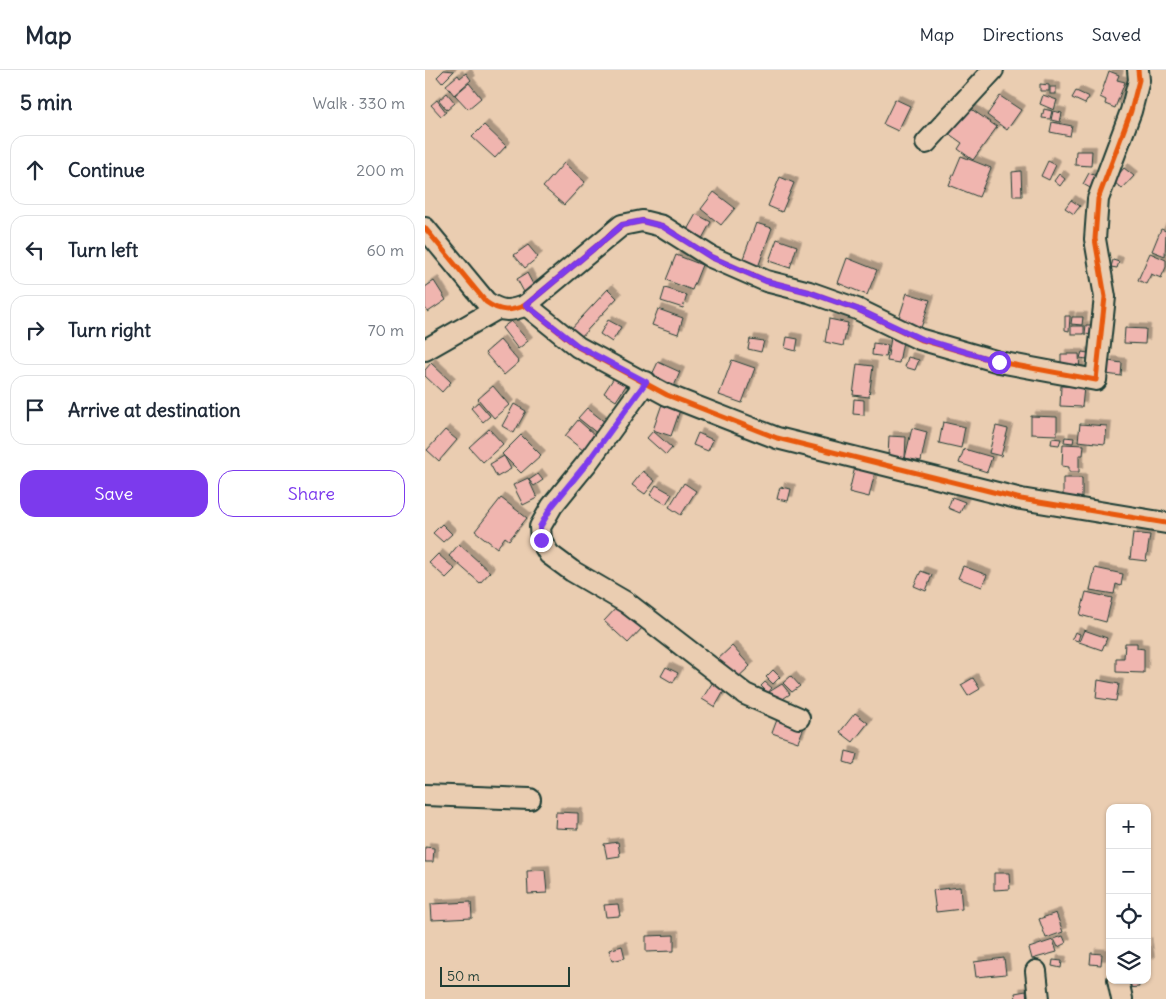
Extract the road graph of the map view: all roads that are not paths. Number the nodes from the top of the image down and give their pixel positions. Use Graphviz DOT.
graph roads {
  1 [pos="993,70"];
  2 [pos="1137,70"];
  3 [pos="926,143"];
  4 [pos="425,228"];
  5 [pos="526,305"];
  6 [pos="497,310"];
  7 [pos="425,350"];
  8 [pos="646,382"];
  9 [pos="1166,523"];
  10 [pos="799,718"];
  11 [pos="425,795"];
  12 [pos="529,799"];
  13 [pos="1036,971"];
  14 [pos="1119,984"];
  15 [pos="1039,999"];
  16 [pos="1121,999"];
  1 -- 3 [label="street"];
  2 -- 5 [label="street"];
  4 -- 6 [label="street"];
  5 -- 6 [label="street"];
  5 -- 8 [label="street"];
  6 -- 7 [label="street"];
  8 -- 9 [label="street"];
  8 -- 10 [label="street"];
  11 -- 12 [label="street"];
  13 -- 15 [label="street"];
  14 -- 16 [label="street"];
}
